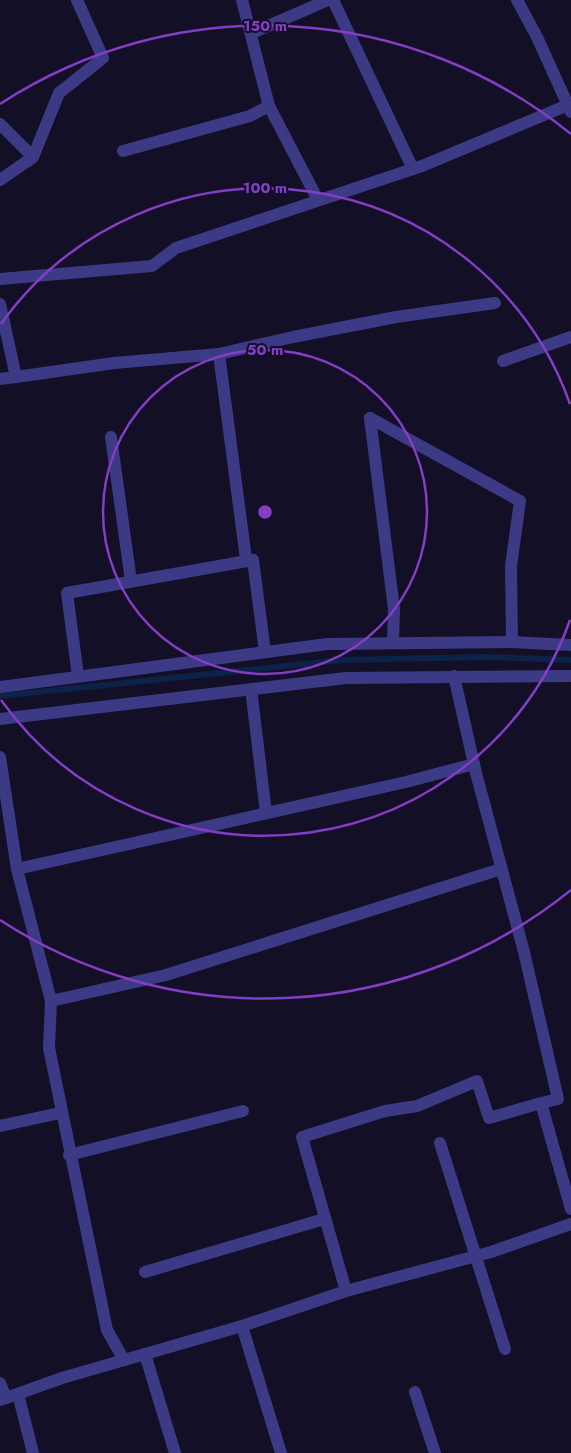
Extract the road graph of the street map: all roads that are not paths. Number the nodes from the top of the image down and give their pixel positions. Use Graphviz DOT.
graph roads {
  1 [pos="77,0"];
  2 [pos="242,0"];
  3 [pos="328,0"];
  4 [pos="333,0"];
  5 [pos="518,0"];
  6 [pos="252,33"];
  7 [pos="269,106"];
  8 [pos="569,108"];
  9 [pos="0,124"];
  10 [pos="122,151"];
  11 [pos="33,156"];
  12 [pos="413,169"];
  13 [pos="0,180"];
  14 [pos="0,190"];
  15 [pos="318,200"];
  16 [pos="0,278"];
  17 [pos="495,303"];
  18 [pos="0,304"];
  19 [pos="571,338"];
  20 [pos="219,354"];
  21 [pos="503,361"];
  22 [pos="16,377"];
  23 [pos="0,379"];
  24 [pos="111,437"];
  25 [pos="253,560"];
  26 [pos="131,581"];
  27 [pos="512,642"];
  28 [pos="393,643"];
  29 [pos="571,645"];
  30 [pos="265,652"];
  31 [pos="78,676"];
  32 [pos="454,676"];
  33 [pos="571,676"];
  34 [pos="0,686"];
  35 [pos="251,689"];
  36 [pos="0,719"];
  37 [pos="0,758"];
  38 [pos="474,764"];
  39 [pos="266,813"];
  40 [pos="17,869"];
  41 [pos="501,869"];
  42 [pos="51,1001"];
  43 [pos="541,1103"];
  44 [pos="243,1111"];
  45 [pos="60,1113"];
  46 [pos="0,1126"];
  47 [pos="440,1143"];
  48 [pos="69,1155"];
  49 [pos="571,1209"];
  50 [pos="324,1218"];
  51 [pos="571,1224"];
  52 [pos="475,1256"];
  53 [pos="145,1272"];
  54 [pos="346,1291"];
  55 [pos="242,1326"];
  56 [pos="505,1349"];
  57 [pos="145,1354"];
  58 [pos="124,1360"];
  59 [pos="0,1383"];
  60 [pos="415,1392"];
  61 [pos="8,1397"];
  62 [pos="33,1453"];
  63 [pos="175,1453"];
  64 [pos="281,1453"];
  65 [pos="435,1453"];
  1 -- 11 [label="street"];
  2 -- 6 [label="street"];
  3 -- 6 [label="street"];
  4 -- 12 [label="street"];
  5 -- 8 [label="street"];
  6 -- 7 [label="street"];
  7 -- 10 [label="street"];
  7 -- 15 [label="street"];
  8 -- 12 [label="street"];
  9 -- 11 [label="street"];
  11 -- 13 [label="street"];
  11 -- 14 [label="street"];
  12 -- 15 [label="street"];
  15 -- 16 [label="street"];
  17 -- 20 [label="street"];
  18 -- 22 [label="street"];
  19 -- 21 [label="street"];
  20 -- 22 [label="street"];
  20 -- 25 [label="street"];
  22 -- 23 [label="street"];
  24 -- 26 [label="street"];
  25 -- 26 [label="street"];
  25 -- 30 [label="street"];
  26 -- 31 [label="street"];
  27 -- 28 [label="street"];
  27 -- 28 [label="street"];
  27 -- 29 [label="street"];
  28 -- 30 [label="street"];
  30 -- 31 [label="street"];
  31 -- 34 [label="street"];
  32 -- 33 [label="street"];
  32 -- 35 [label="street"];
  32 -- 38 [label="street"];
  35 -- 36 [label="street"];
  35 -- 39 [label="street"];
  37 -- 40 [label="street"];
  38 -- 39 [label="street"];
  38 -- 41 [label="street"];
  39 -- 40 [label="street"];
  40 -- 42 [label="street"];
  41 -- 42 [label="street"];
  41 -- 43 [label="street"];
  42 -- 45 [label="street"];
  43 -- 49 [label="street"];
  43 -- 50 [label="street"];
  44 -- 48 [label="street"];
  45 -- 46 [label="street"];
  45 -- 48 [label="street"];
  47 -- 52 [label="street"];
  48 -- 58 [label="street"];
  50 -- 53 [label="street"];
  50 -- 54 [label="street"];
  51 -- 52 [label="street"];
  52 -- 54 [label="street"];
  52 -- 56 [label="street"];
  54 -- 55 [label="street"];
  55 -- 57 [label="street"];
  55 -- 64 [label="street"];
  57 -- 58 [label="street"];
  57 -- 63 [label="street"];
  58 -- 61 [label="street"];
  59 -- 61 [label="street"];
  60 -- 65 [label="street"];
  61 -- 62 [label="street"];
}
